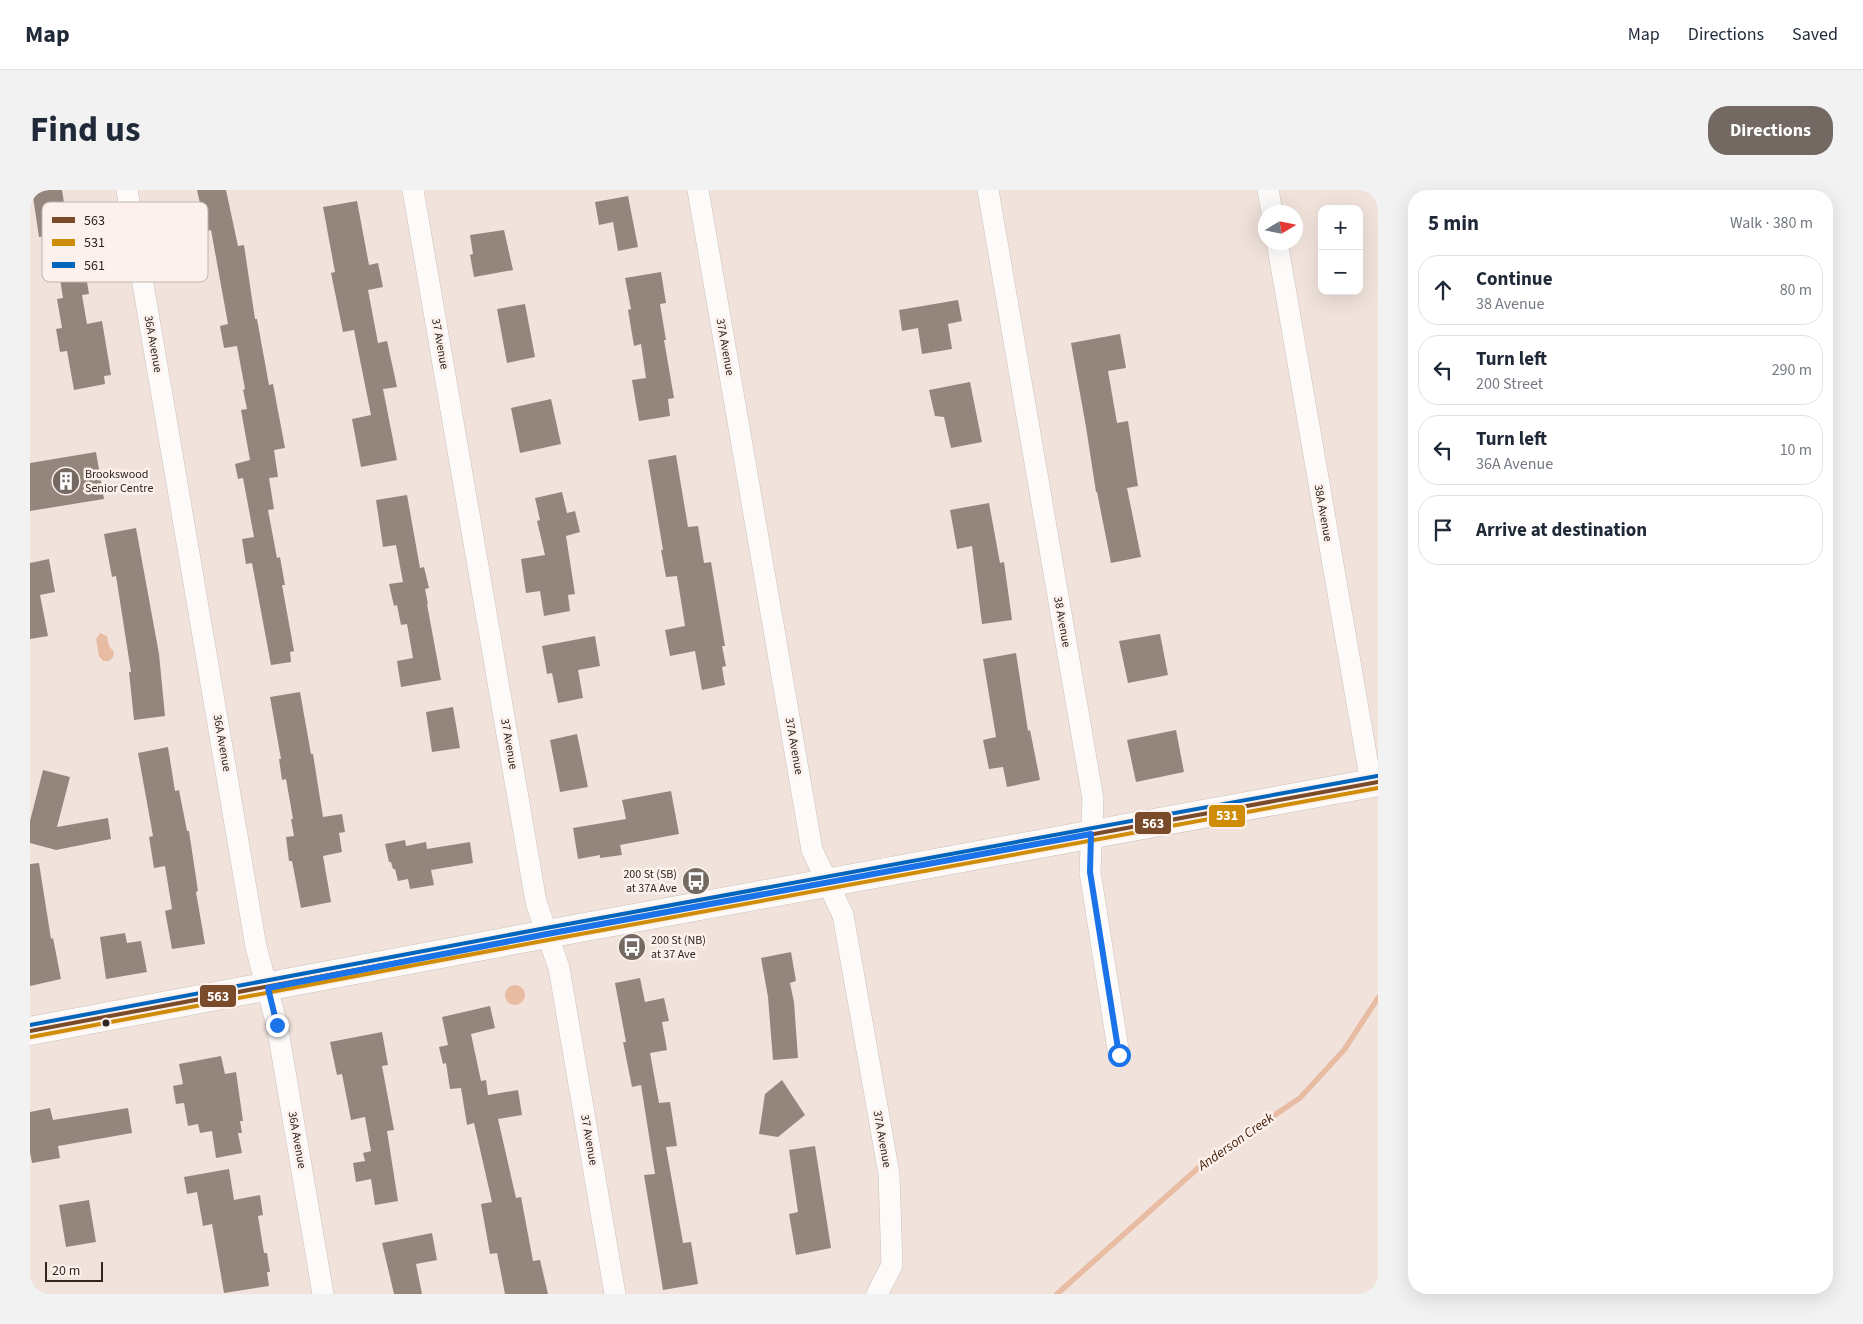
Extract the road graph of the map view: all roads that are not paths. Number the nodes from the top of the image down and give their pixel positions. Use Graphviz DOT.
graph roads {
  1 [pos="413,190"];
  2 [pos="698,190"];
  3 [pos="988,190"];
  4 [pos="1268,190"];
  5 [pos="1271,205"];
  6 [pos="1278,250"];
  7 [pos="143,282"];
  8 [pos="1374,783"];
  9 [pos="1091,834"];
  10 [pos="826,882"];
  11 [pos="547,934"];
  12 [pos="268,988"];
  13 [pos="30,1031"];
  14 [pos="1119,1055"];
  15 [pos="323,1294"];
  16 [pos="615,1294"];
  17 [pos="877,1294"];
  1 -- 11 [label="street, 37 Avenue"];
  2 -- 10 [label="street, 37A Avenue"];
  3 -- 9 [label="street, 38 Avenue"];
  4 -- 5 [label="street"];
  6 -- 8 [label="street, 38A Avenue"];
  7 -- 12 [label="street, 36A Avenue"];
  8 -- 9 [label="main road"];
  9 -- 10 [label="main road"];
  9 -- 14 [label="street, 38 Avenue"];
  10 -- 11 [label="main road"];
  10 -- 17 [label="street, 37A Avenue"];
  11 -- 12 [label="main road"];
  11 -- 16 [label="street, 37 Avenue"];
  12 -- 13 [label="main road"];
  12 -- 15 [label="street, 36A Avenue"];
}
